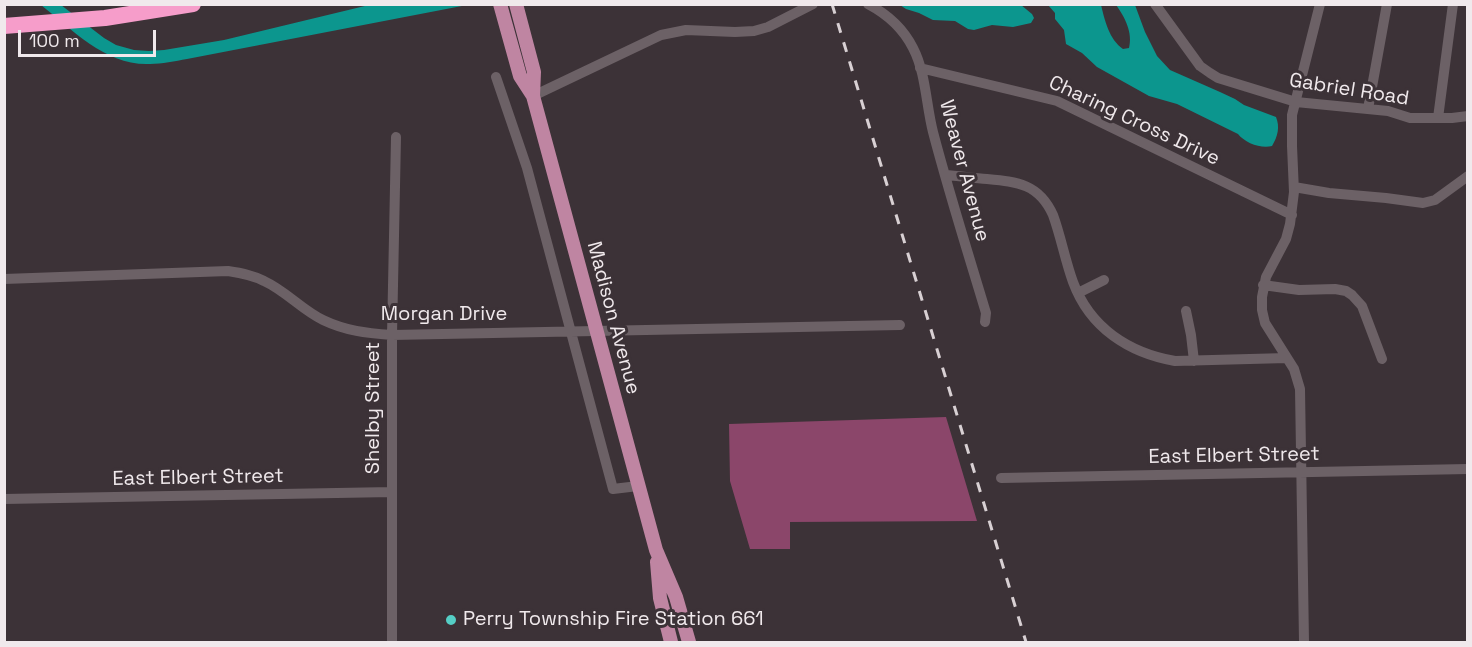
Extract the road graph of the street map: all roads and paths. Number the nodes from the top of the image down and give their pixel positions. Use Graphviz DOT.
graph roads {
  1 [pos="193,4"];
  2 [pos="500,4"];
  3 [pos="516,4"];
  4 [pos="813,4"];
  5 [pos="868,4"];
  6 [pos="1155,4"];
  7 [pos="1320,4"];
  8 [pos="1387,4"];
  9 [pos="1453,4"];
  10 [pos="4,26"];
  11 [pos="920,68"];
  12 [pos="496,77"];
  13 [pos="533,96"];
  14 [pos="1296,102"];
  15 [pos="1368,109"];
  16 [pos="1467,116"];
  17 [pos="1438,118"];
  18 [pos="396,137"];
  19 [pos="945,175"];
  20 [pos="1467,176"];
  21 [pos="1294,187"];
  22 [pos="1292,215"];
  23 [pos="4,279"];
  24 [pos="1104,280"];
  25 [pos="1263,285"];
  26 [pos="1078,293"];
  27 [pos="1186,311"];
  28 [pos="985,321"];
  29 [pos="900,325"];
  30 [pos="571,331"];
  31 [pos="596,331"];
  32 [pos="392,334"];
  33 [pos="1287,358"];
  34 [pos="1382,359"];
  35 [pos="1194,361"];
  36 [pos="1467,469"];
  37 [pos="1301,473"];
  38 [pos="1001,478"];
  39 [pos="638,486"];
  40 [pos="392,492"];
  41 [pos="4,499"];
  42 [pos="656,550"];
  43 [pos="392,642"];
  44 [pos="672,642"];
  45 [pos="689,642"];
  46 [pos="1304,642"];
  1 -- 10 [label="highway"];
  2 -- 13 [label="main road, Madison Avenue"];
  3 -- 13 [label="main road, Madison Avenue"];
  4 -- 13 [label="street"];
  5 -- 11 [label="street, Weaver Avenue"];
  6 -- 14 [label="street, Gabriel Road"];
  7 -- 14 [label="street"];
  8 -- 15 [label="street"];
  9 -- 17 [label="street"];
  11 -- 19 [label="street, Weaver Avenue"];
  11 -- 22 [label="street, Charing Cross Drive"];
  12 -- 30 [label="street"];
  13 -- 31 [label="main road, Madison Avenue"];
  14 -- 15 [label="street, Gabriel Road"];
  14 -- 21 [label="street"];
  15 -- 17 [label="street, Gabriel Road"];
  16 -- 17 [label="street, Gabriel Road"];
  18 -- 32 [label="street, Shelby Street"];
  19 -- 26 [label="street"];
  19 -- 28 [label="street, Weaver Avenue"];
  20 -- 21 [label="street"];
  21 -- 22 [label="street"];
  22 -- 25 [label="street"];
  23 -- 32 [label="street, Morgan Drive"];
  24 -- 26 [label="street"];
  25 -- 33 [label="street"];
  25 -- 34 [label="street"];
  26 -- 35 [label="street"];
  27 -- 35 [label="street"];
  29 -- 31 [label="street, Morgan Drive"];
  30 -- 31 [label="street, Morgan Drive"];
  30 -- 32 [label="street, Morgan Drive"];
  30 -- 39 [label="street"];
  31 -- 39 [label="main road, Madison Avenue"];
  32 -- 40 [label="street, Shelby Street"];
  33 -- 35 [label="street"];
  33 -- 37 [label="street"];
  36 -- 37 [label="street, East Elbert Street"];
  37 -- 38 [label="street, East Elbert Street"];
  37 -- 46 [label="street"];
  39 -- 42 [label="main road, Madison Avenue"];
  40 -- 41 [label="street, East Elbert Street"];
  40 -- 43 [label="street, Shelby Street"];
  42 -- 44 [label="main road, Madison Avenue"];
  42 -- 45 [label="main road, Madison Avenue"];
}
